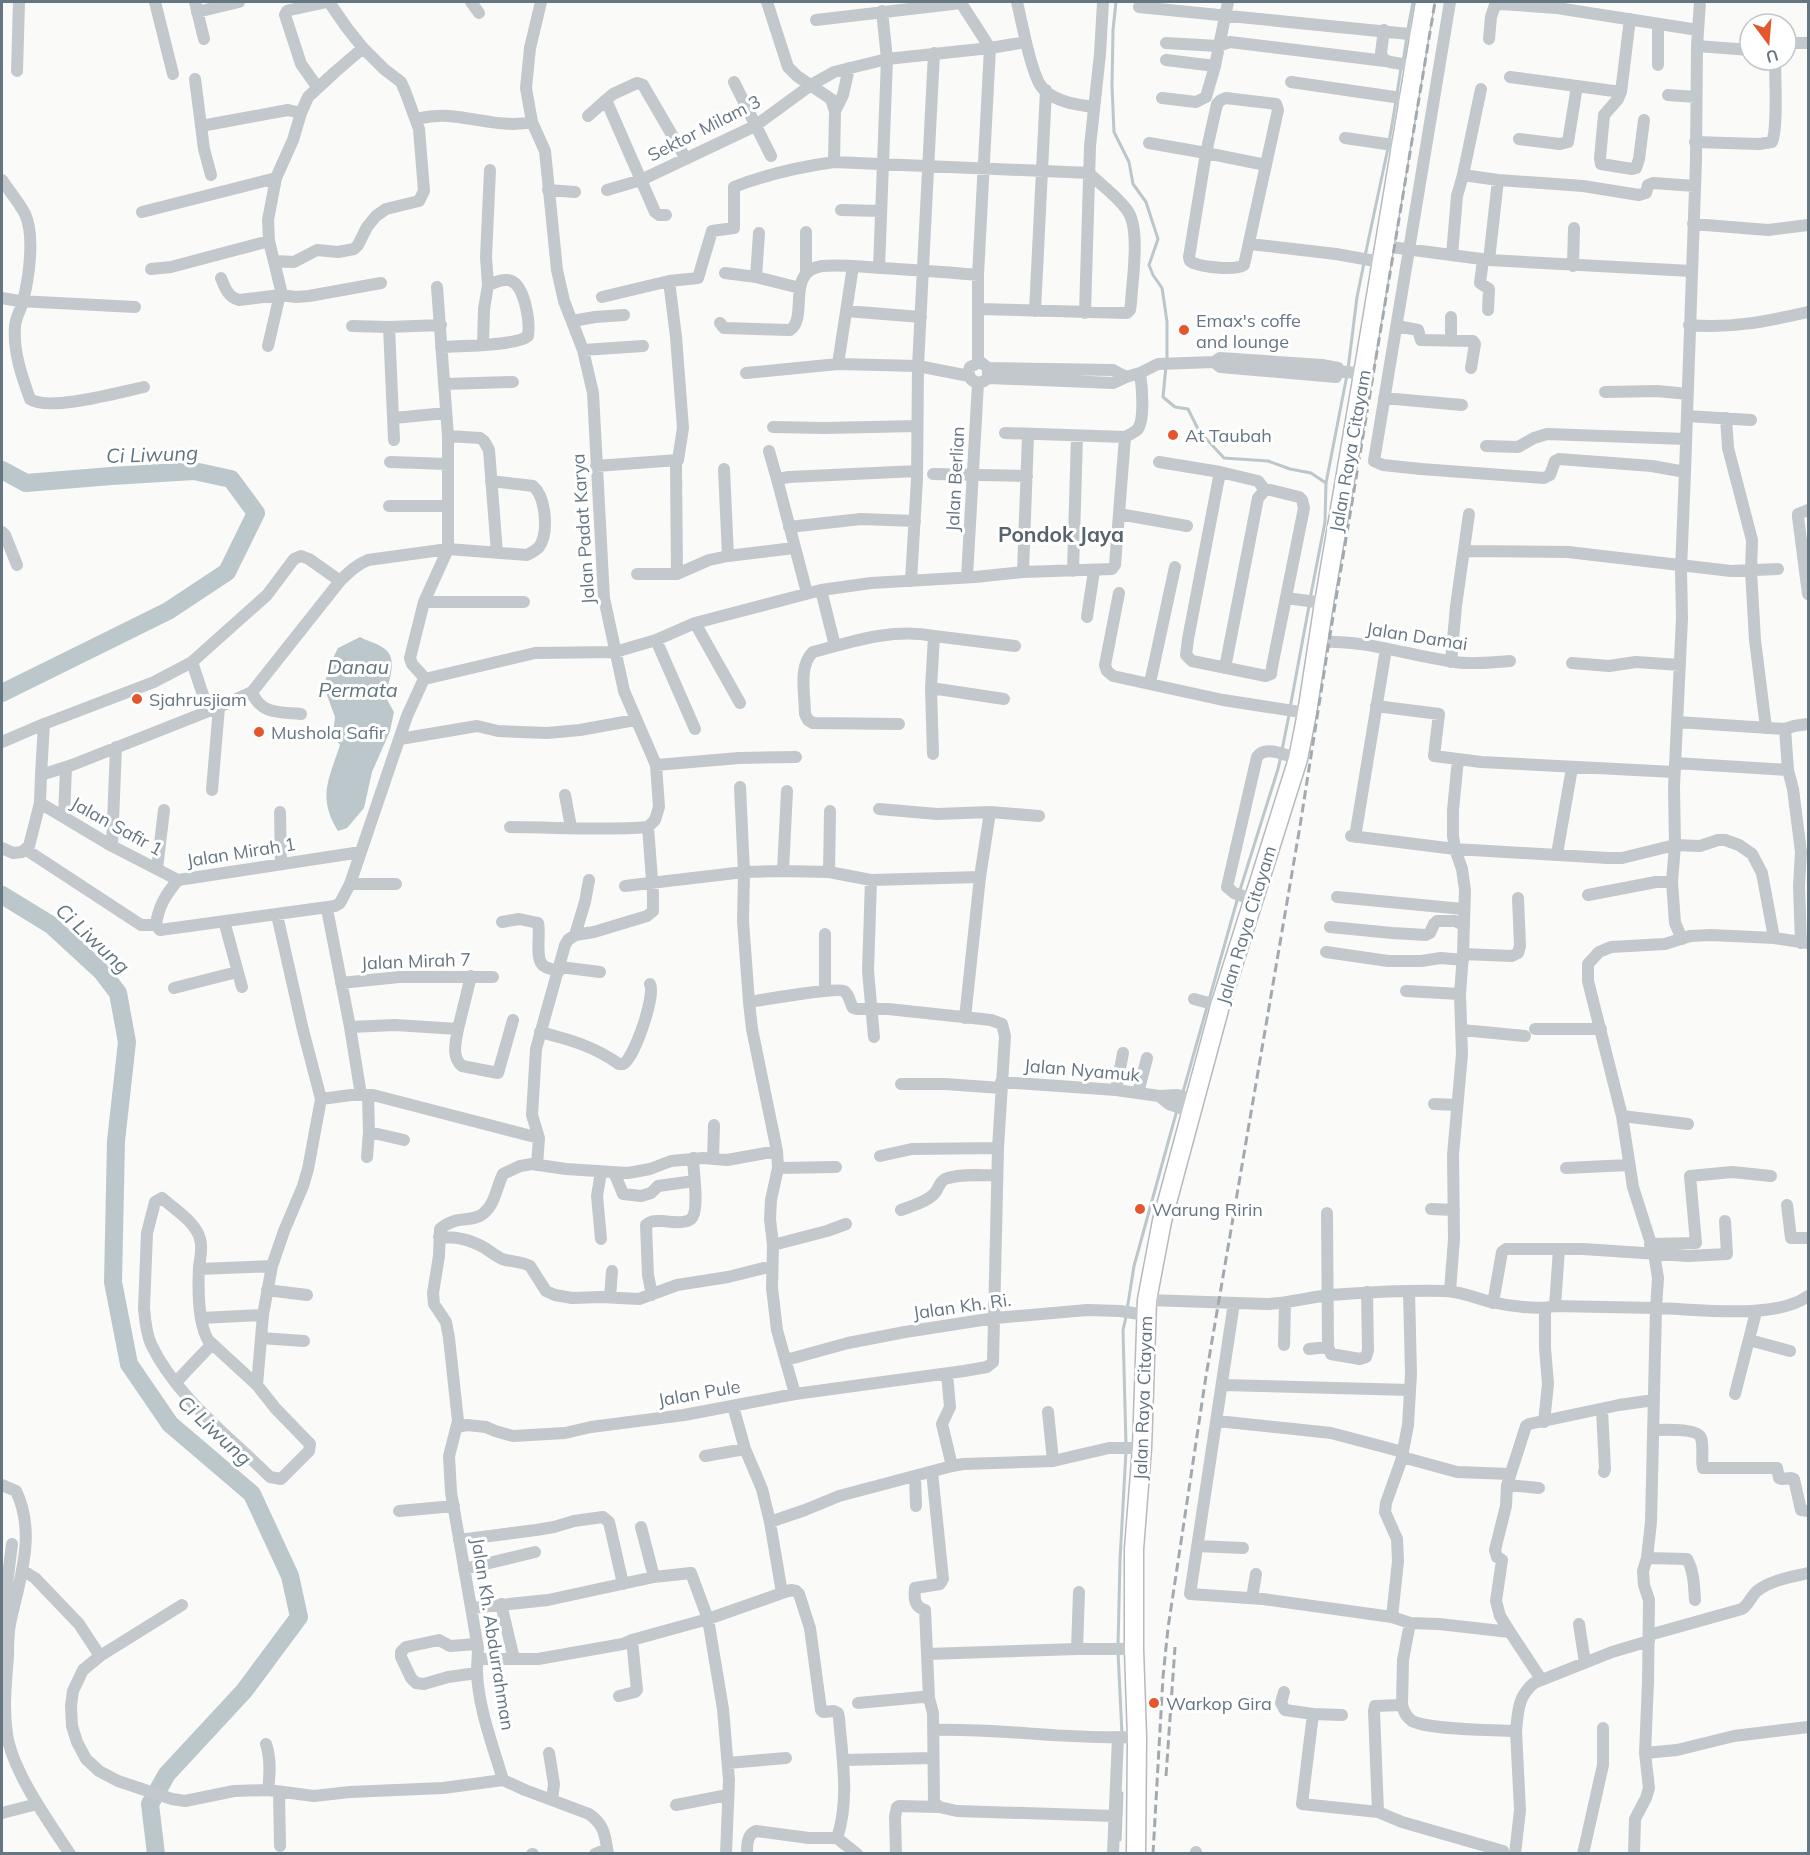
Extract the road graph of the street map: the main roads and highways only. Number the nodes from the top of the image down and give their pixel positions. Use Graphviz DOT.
graph roads {
  1 [pos="1425,2"];
  2 [pos="1136,1854"];
  1 -- 2 [label="main road, Jalan Raya Citayam"];
}
